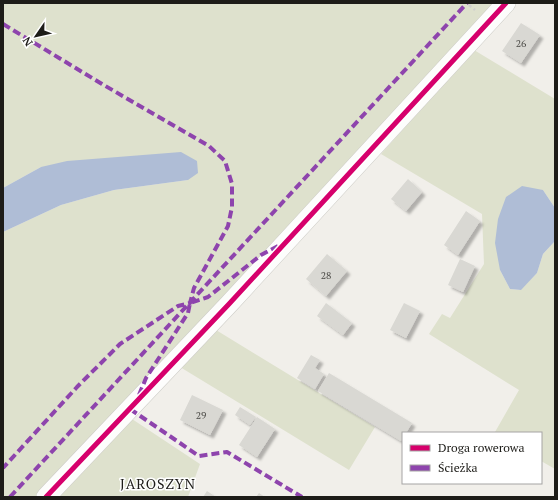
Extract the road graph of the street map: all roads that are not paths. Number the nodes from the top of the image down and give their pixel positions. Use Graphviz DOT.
graph roads {
  1 [pos="506,3"];
  2 [pos="46,497"];
  1 -- 2 [label="street"];
}
